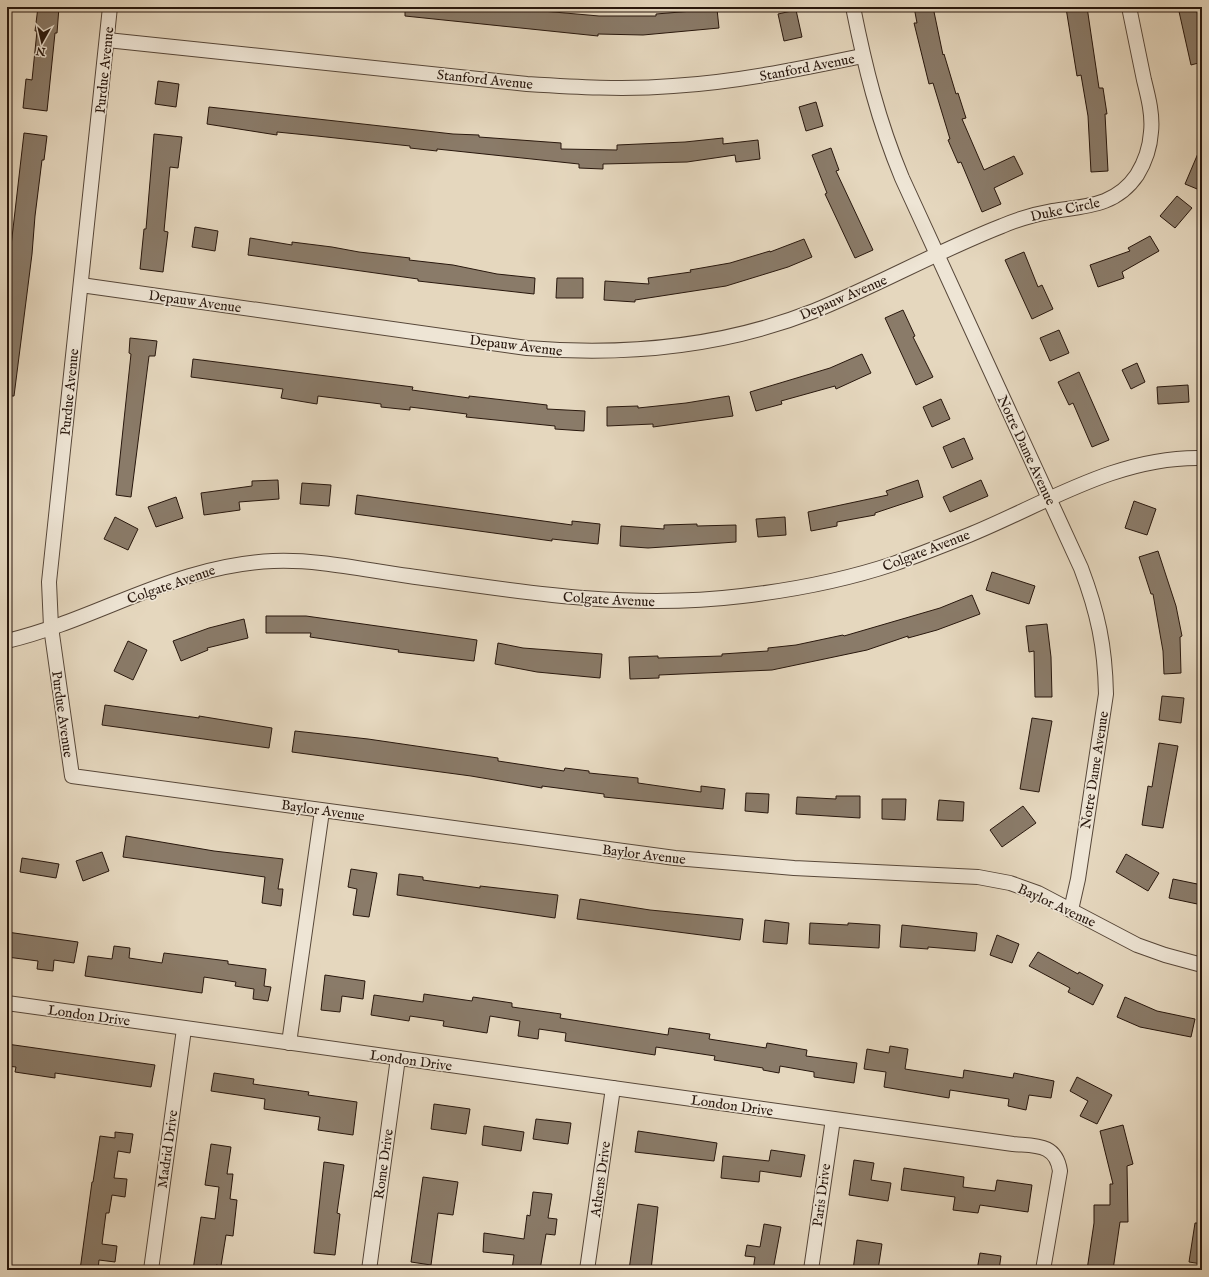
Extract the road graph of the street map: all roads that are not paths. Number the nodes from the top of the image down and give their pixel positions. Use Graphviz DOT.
graph roads {
  1 [pos="110,7"];
  2 [pos="853,7"];
  3 [pos="1129,7"];
  4 [pos="107,40"];
  5 [pos="862,56"];
  6 [pos="938,256"];
  7 [pos="81,285"];
  8 [pos="1202,458"];
  9 [pos="1050,499"];
  10 [pos="51,628"];
  11 [pos="7,641"];
  12 [pos="72,776"];
  13 [pos="322,811"];
  14 [pos="1071,910"];
  15 [pos="1202,965"];
  16 [pos="7,1003"];
  17 [pos="184,1029"];
  18 [pos="289,1043"];
  19 [pos="398,1058"];
  20 [pos="612,1088"];
  21 [pos="833,1119"];
  22 [pos="151,1270"];
  23 [pos="369,1270"];
  24 [pos="587,1270"];
  25 [pos="811,1270"];
  26 [pos="1043,1270"];
  1 -- 4 [label="street, Purdue Avenue"];
  2 -- 5 [label="street, Notre Dame Avenue"];
  3 -- 6 [label="street, Duke Circle"];
  4 -- 5 [label="street, Stanford Avenue"];
  4 -- 7 [label="street, Purdue Avenue"];
  5 -- 6 [label="street, Notre Dame Avenue"];
  6 -- 7 [label="street, Depauw Avenue"];
  6 -- 9 [label="street, Notre Dame Avenue"];
  7 -- 10 [label="street, Purdue Avenue"];
  8 -- 9 [label="street, Colgate Avenue"];
  9 -- 10 [label="street, Colgate Avenue"];
  9 -- 14 [label="street, Notre Dame Avenue"];
  10 -- 11 [label="street, Colgate Avenue"];
  10 -- 12 [label="street, Purdue Avenue"];
  12 -- 13 [label="street, Baylor Avenue"];
  13 -- 14 [label="street, Baylor Avenue"];
  13 -- 18 [label="street"];
  14 -- 15 [label="street, Baylor Avenue"];
  16 -- 17 [label="street, London Drive"];
  17 -- 18 [label="street, London Drive"];
  17 -- 22 [label="street, Madrid Drive"];
  18 -- 19 [label="street, London Drive"];
  19 -- 20 [label="street, London Drive"];
  19 -- 23 [label="street, Rome Drive"];
  20 -- 21 [label="street, London Drive"];
  20 -- 24 [label="street, Athens Drive"];
  21 -- 25 [label="street, Paris Drive"];
  21 -- 26 [label="street, London Drive"];
}
